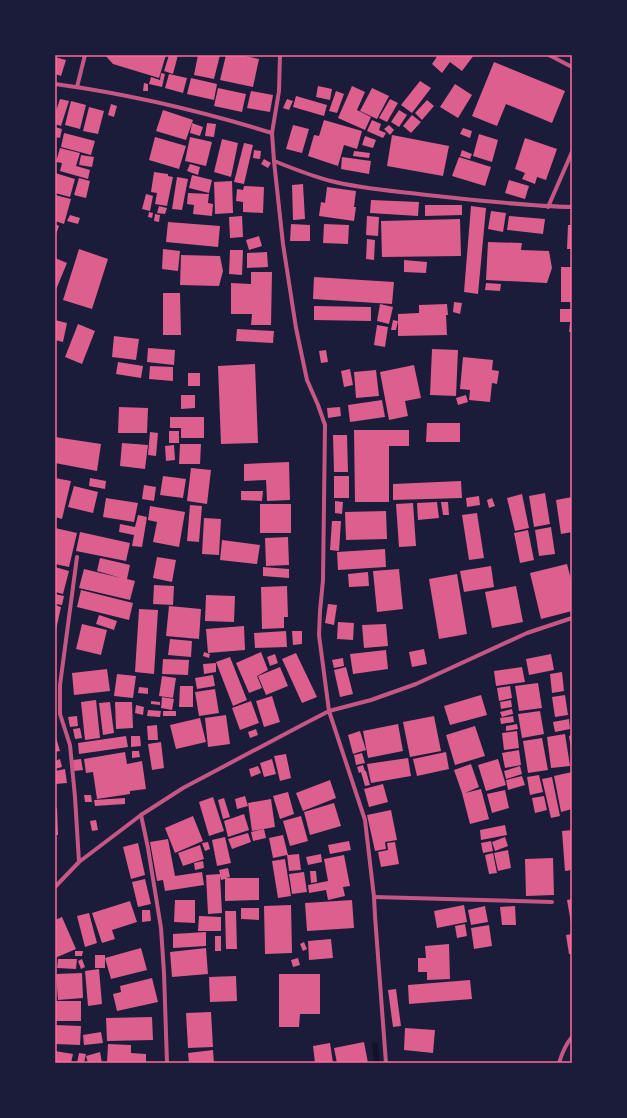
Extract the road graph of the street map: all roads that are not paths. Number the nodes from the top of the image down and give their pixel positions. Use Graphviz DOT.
graph roads {
  1 [pos="85,55"];
  2 [pos="280,55"];
  3 [pos="549,55"];
  4 [pos="572,66"];
  5 [pos="55,84"];
  6 [pos="77,87"];
  7 [pos="272,134"];
  8 [pos="572,152"];
  9 [pos="274,161"];
  10 [pos="548,206"];
  11 [pos="572,207"];
  12 [pos="78,557"];
  13 [pos="572,618"];
  14 [pos="329,712"];
  15 [pos="141,815"];
  16 [pos="79,862"];
  17 [pos="55,887"];
  18 [pos="374,897"];
  19 [pos="552,902"];
  20 [pos="572,1037"];
  21 [pos="167,1063"];
  22 [pos="386,1063"];
  23 [pos="559,1063"];
  1 -- 6 [label="street"];
  2 -- 7 [label="street"];
  3 -- 4 [label="street"];
  5 -- 6 [label="street"];
  6 -- 7 [label="street"];
  7 -- 9 [label="street"];
  8 -- 10 [label="street"];
  9 -- 10 [label="street"];
  9 -- 14 [label="street"];
  10 -- 11 [label="street"];
  12 -- 16 [label="street"];
  13 -- 14 [label="street"];
  14 -- 15 [label="street"];
  14 -- 18 [label="street"];
  15 -- 16 [label="street"];
  15 -- 21 [label="street"];
  16 -- 17 [label="street"];
  18 -- 19 [label="street"];
  18 -- 22 [label="street"];
  20 -- 23 [label="street"];
}
